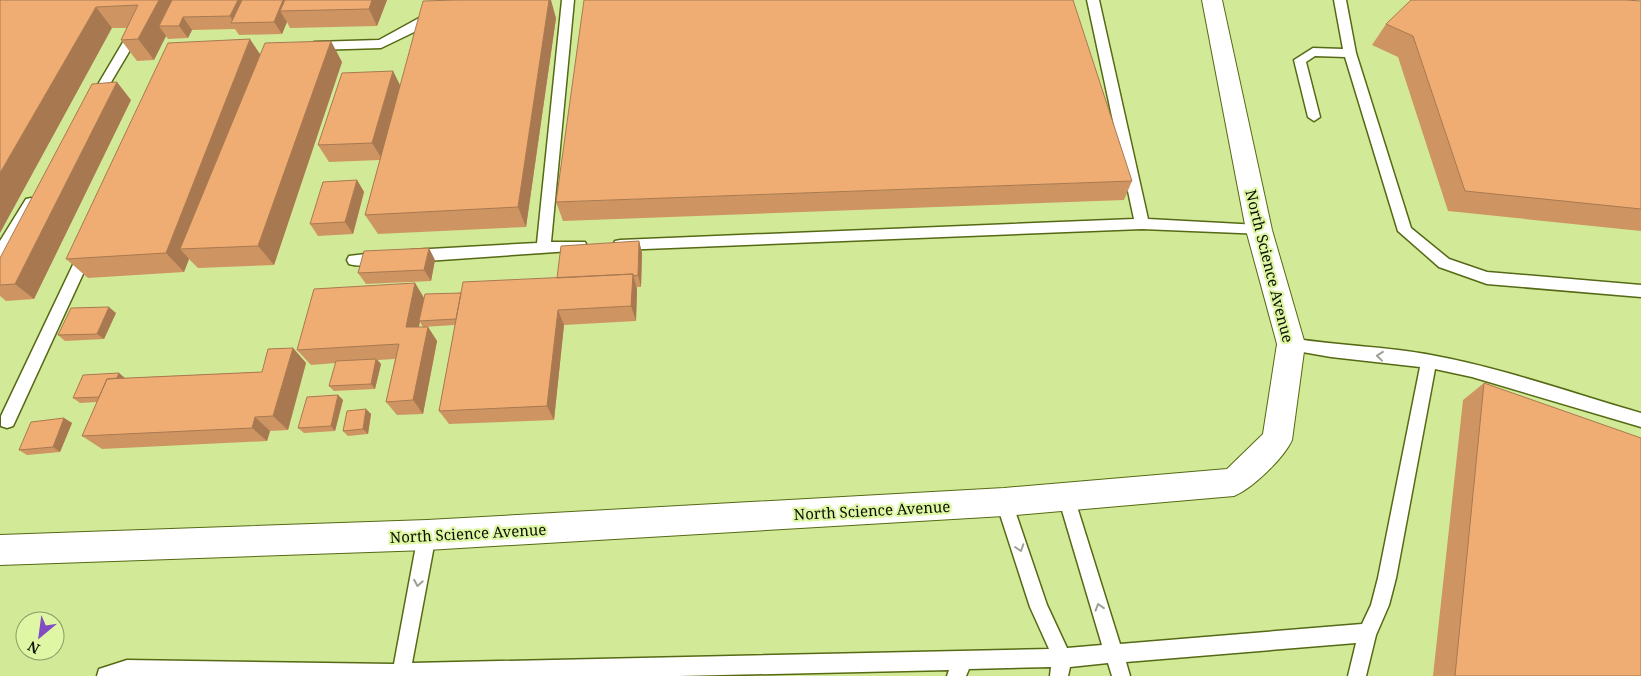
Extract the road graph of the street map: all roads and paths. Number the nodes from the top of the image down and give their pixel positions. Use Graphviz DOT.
graph roads {
  1 [pos="1093,0"];
  2 [pos="1212,0"];
  3 [pos="1340,0"];
  4 [pos="564,3"];
  5 [pos="445,7"];
  6 [pos="137,27"];
  7 [pos="296,47"];
  8 [pos="1350,53"];
  9 [pos="88,111"];
  10 [pos="1314,117"];
  11 [pos="36,194"];
  12 [pos="1142,224"];
  13 [pos="1259,230"];
  14 [pos="94,236"];
  15 [pos="543,248"];
  16 [pos="0,253"];
  17 [pos="354,260"];
  18 [pos="1641,291"];
  19 [pos="1291,344"];
  20 [pos="1428,361"];
  21 [pos="1641,420"];
  22 [pos="8,421"];
  23 [pos="1066,497"];
  24 [pos="1004,502"];
  25 [pos="427,536"];
  26 [pos="0,550"];
  27 [pos="1367,633"];
  28 [pos="1114,654"];
  29 [pos="1061,667"];
  30 [pos="959,668"];
  31 [pos="836,670"];
  32 [pos="715,671"];
  33 [pos="401,673"];
  34 [pos="590,673"];
  35 [pos="463,674"];
  36 [pos="106,676"];
  37 [pos="1121,676"];
  38 [pos="1357,676"];
  1 -- 12 [label="lane"];
  2 -- 13 [label="street, North Science Avenue"];
  3 -- 8 [label="lane"];
  4 -- 15 [label="lane"];
  5 -- 7 [label="lane"];
  6 -- 9 [label="lane"];
  8 -- 10 [label="lane"];
  8 -- 18 [label="lane"];
  11 -- 16 [label="lane"];
  12 -- 13 [label="lane"];
  12 -- 15 [label="lane"];
  13 -- 19 [label="street, North Science Avenue"];
  14 -- 22 [label="lane"];
  15 -- 17 [label="lane"];
  20 -- 19 [label="lane, one-way"];
  19 -- 23 [label="street, North Science Avenue"];
  20 -- 21 [label="lane"];
  20 -- 27 [label="lane"];
  23 -- 24 [label="street, North Science Avenue"];
  28 -- 23 [label="lane, one-way"];
  24 -- 25 [label="street, North Science Avenue"];
  24 -- 29 [label="lane, one-way"];
  25 -- 26 [label="street, North Science Avenue"];
  25 -- 33 [label="lane, one-way"];
  27 -- 28 [label="lane"];
  27 -- 38 [label="lane"];
  28 -- 29 [label="lane"];
  28 -- 37 [label="lane"];
  29 -- 30 [label="lane"];
  30 -- 31 [label="lane"];
  31 -- 32 [label="lane"];
  32 -- 34 [label="lane"];
  33 -- 35 [label="lane"];
  33 -- 36 [label="lane"];
  34 -- 35 [label="lane"];
}
